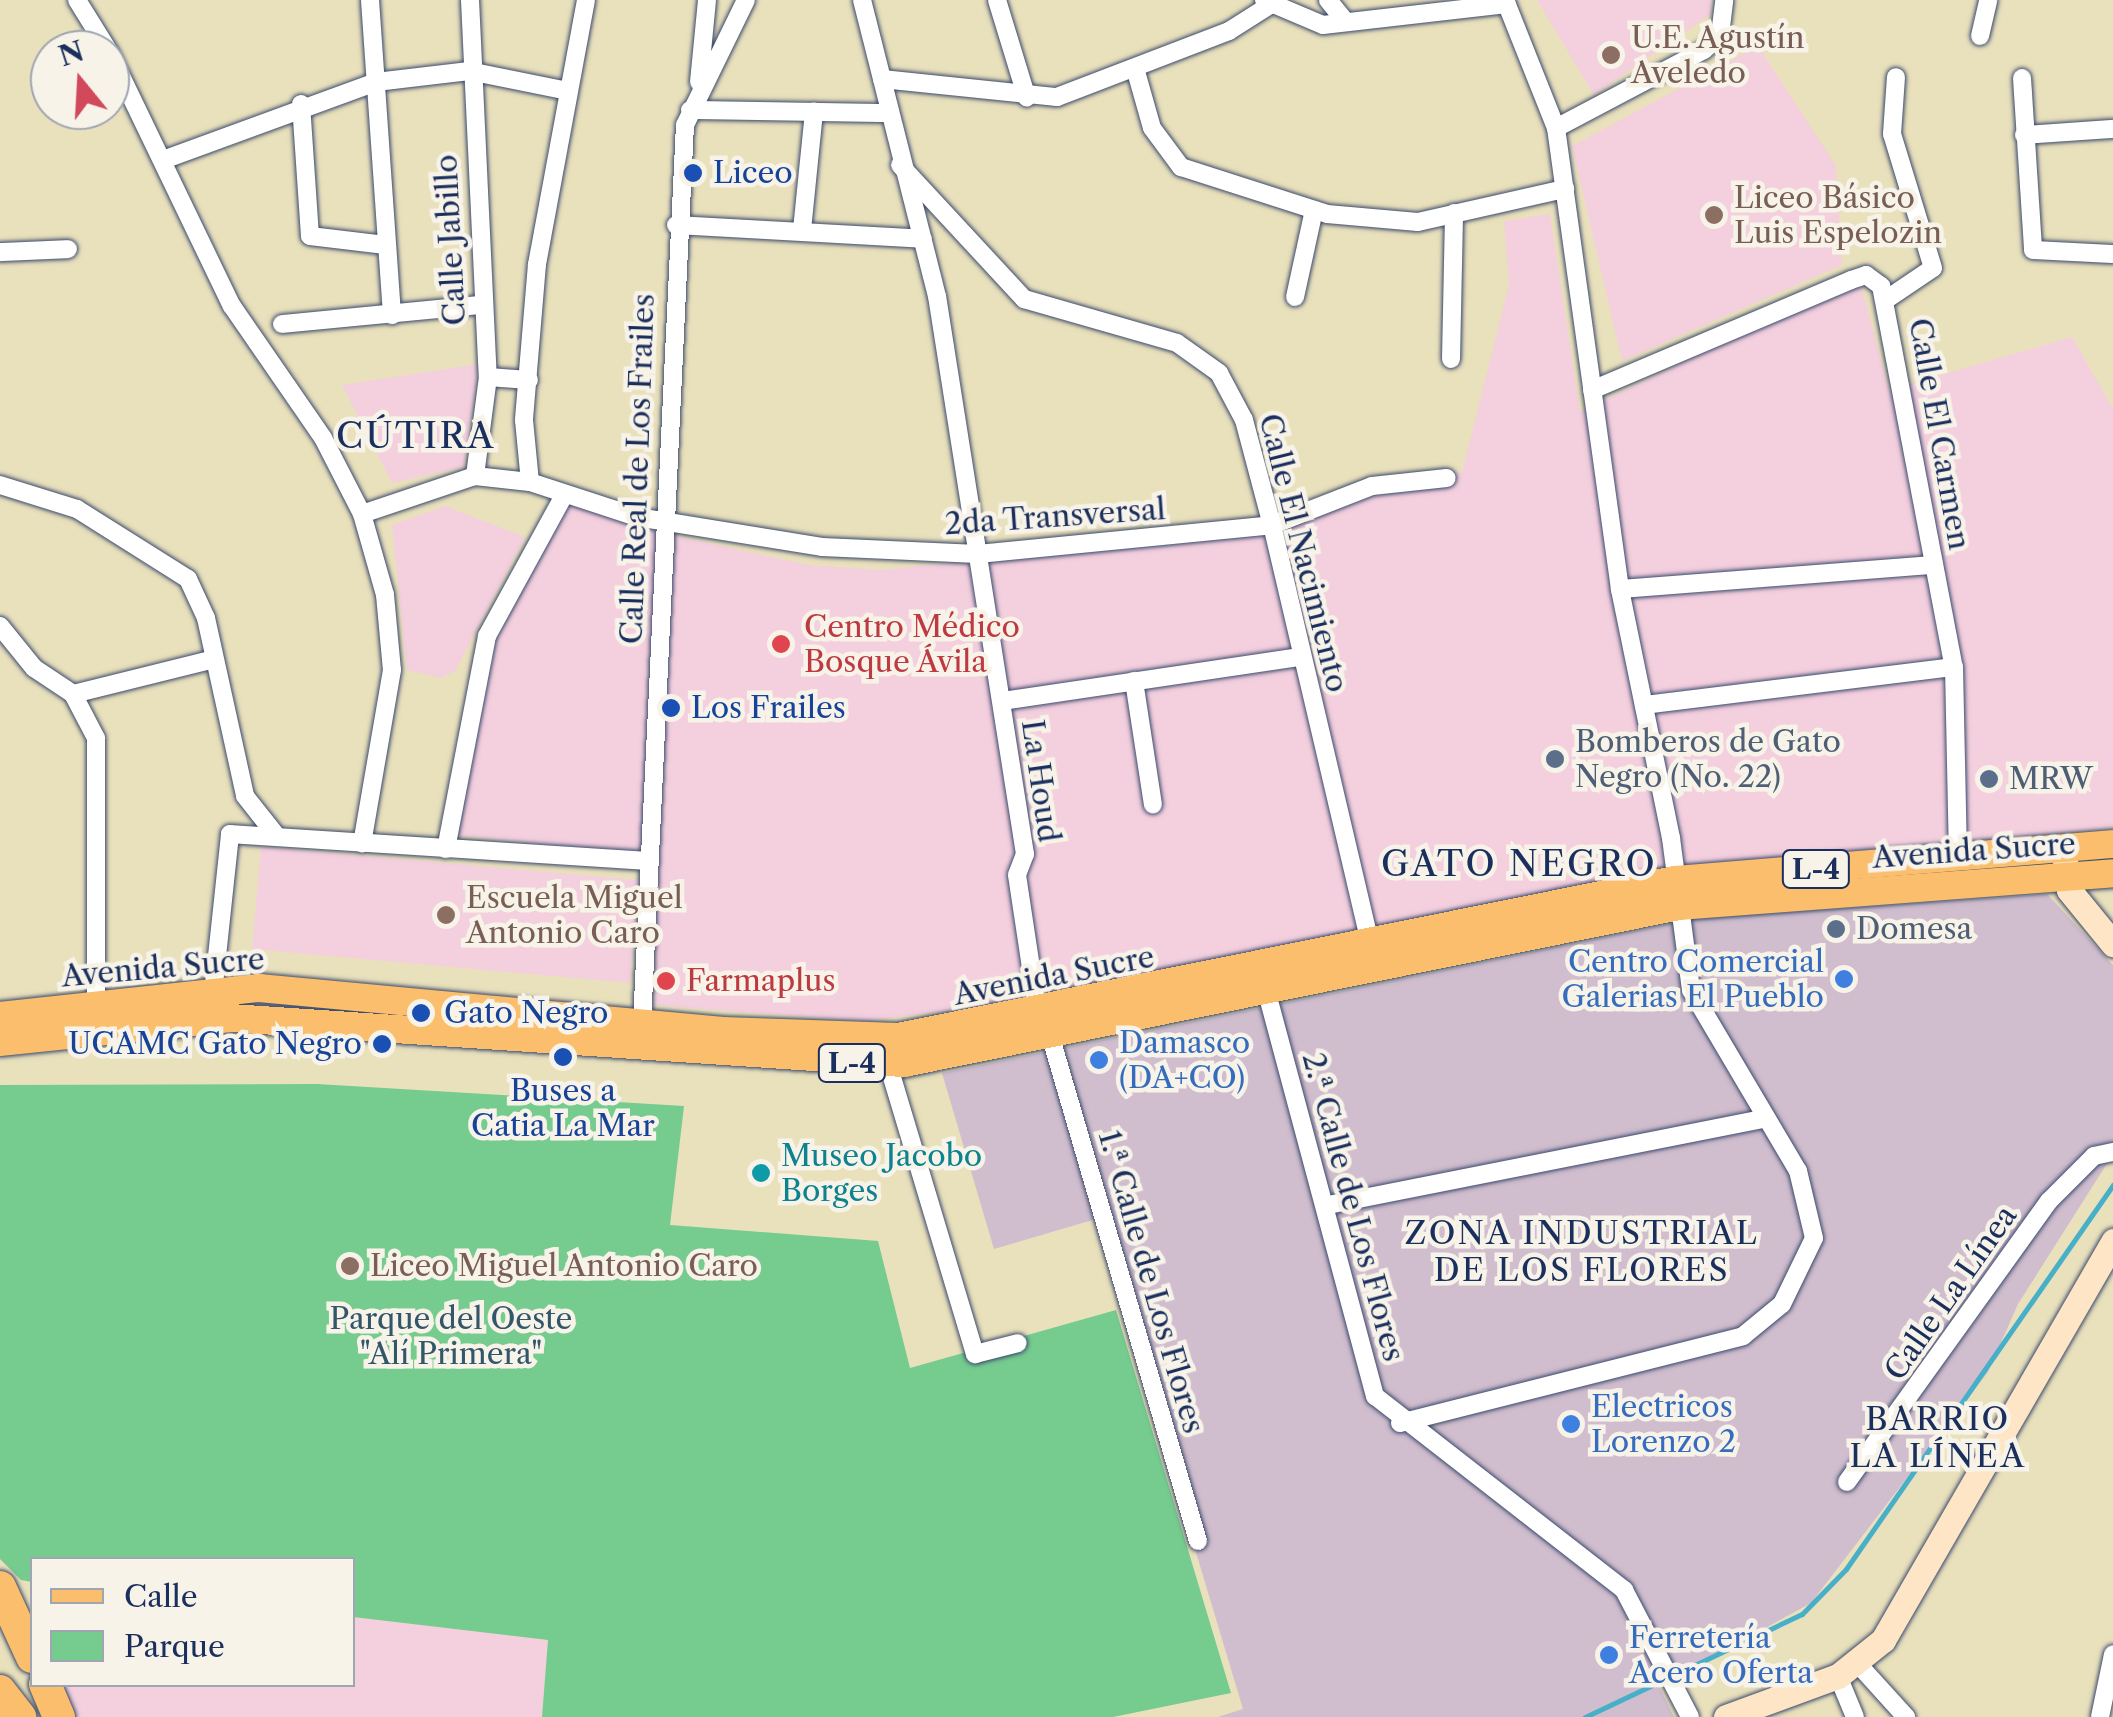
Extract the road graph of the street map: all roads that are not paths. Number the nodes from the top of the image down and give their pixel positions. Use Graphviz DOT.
graph roads {
  1 [pos="77,0"];
  2 [pos="370,0"];
  3 [pos="470,0"];
  4 [pos="586,0"];
  5 [pos="708,0"];
  6 [pos="862,0"];
  7 [pos="996,0"];
  8 [pos="1328,0"];
  9 [pos="1724,0"];
  10 [pos="1988,0"];
  11 [pos="749,1"];
  12 [pos="1267,2"];
  13 [pos="1506,2"];
  14 [pos="1345,21"];
  15 [pos="95,30"];
  16 [pos="1980,36"];
  17 [pos="1135,68"];
  18 [pos="468,71"];
  19 [pos="1896,77"];
  20 [pos="2022,78"];
  21 [pos="882,79"];
  22 [pos="376,82"];
  23 [pos="698,82"];
  24 [pos="563,90"];
  25 [pos="130,94"];
  26 [pos="1028,98"];
  27 [pos="301,104"];
  28 [pos="690,110"];
  29 [pos="814,112"];
  30 [pos="887,113"];
  31 [pos="1556,128"];
  32 [pos="2113,129"];
  33 [pos="2024,135"];
  34 [pos="163,160"];
  35 [pos="899,164"];
  36 [pos="1565,190"];
  37 [pos="1314,210"];
  38 [pos="1454,213"];
  39 [pos="676,225"];
  40 [pos="802,230"];
  41 [pos="923,239"];
  42 [pos="384,245"];
  43 [pos="68,249"];
  44 [pos="0,252"];
  45 [pos="2113,254"];
  46 [pos="1294,297"];
  47 [pos="1887,299"];
  48 [pos="481,306"];
  49 [pos="392,315"];
  50 [pos="282,324"];
  51 [pos="1451,358"];
  52 [pos="488,377"];
  53 [pos="530,380"];
  54 [pos="1592,390"];
  55 [pos="475,476"];
  56 [pos="1447,478"];
  57 [pos="530,482"];
  58 [pos="0,485"];
  59 [pos="562,498"];
  60 [pos="362,514"];
  61 [pos="661,518"];
  62 [pos="1272,526"];
  63 [pos="978,554"];
  64 [pos="1934,565"];
  65 [pos="1620,589"];
  66 [pos="0,626"];
  67 [pos="1300,657"];
  68 [pos="214,660"];
  69 [pos="1954,667"];
  70 [pos="1134,682"];
  71 [pos="73,694"];
  72 [pos="1002,702"];
  73 [pos="1644,706"];
  74 [pos="1153,804"];
  75 [pos="275,834"];
  76 [pos="362,843"];
  77 [pos="2113,844"];
  78 [pos="446,849"];
  79 [pos="1958,858"];
  80 [pos="647,860"];
  81 [pos="2066,862"];
  82 [pos="2113,873"];
  83 [pos="1677,893"];
  84 [pos="1370,944"];
  85 [pos="2113,944"];
  86 [pos="1264,980"];
  87 [pos="212,1004"];
  88 [pos="96,1005"];
  89 [pos="0,1016"];
  90 [pos="642,1023"];
  91 [pos="1045,1026"];
  92 [pos="0,1042"];
  93 [pos="888,1064"];
  94 [pos="1761,1119"];
  95 [pos="2113,1152"];
  96 [pos="1328,1205"];
  97 [pos="2113,1242"];
  98 [pos="1018,1343"];
  99 [pos="1400,1424"];
  100 [pos="1847,1482"];
  101 [pos="1198,1541"];
  102 [pos="0,1587"];
  103 [pos="30,1653"];
  104 [pos="2113,1654"];
  105 [pos="1848,1670"];
  106 [pos="47,1687"];
  107 [pos="0,1691"];
  108 [pos="20,1717"];
  109 [pos="59,1717"];
  110 [pos="1690,1717"];
  111 [pos="1726,1717"];
  112 [pos="1854,1717"];
  113 [pos="1906,1717"];
  114 [pos="2100,1717"];
  1 -- 15 [label="street"];
  2 -- 22 [label="street"];
  3 -- 18 [label="street, Calle Jabillo"];
  4 -- 24 [label="street"];
  5 -- 23 [label="street"];
  6 -- 21 [label="street, La Houd"];
  7 -- 26 [label="street"];
  8 -- 14 [label="street"];
  9 -- 31 [label="street"];
  10 -- 16 [label="street"];
  11 -- 23 [label="street"];
  12 -- 14 [label="street"];
  12 -- 17 [label="street"];
  13 -- 14 [label="street"];
  13 -- 31 [label="street"];
  17 -- 26 [label="street"];
  17 -- 37 [label="street"];
  18 -- 22 [label="street"];
  18 -- 24 [label="street"];
  18 -- 48 [label="street, Calle Jabillo"];
  19 -- 47 [label="street"];
  20 -- 33 [label="street"];
  21 -- 26 [label="street"];
  21 -- 30 [label="street, La Houd"];
  22 -- 27 [label="street"];
  22 -- 42 [label="street"];
  23 -- 28 [label="street, Calle Real de Los Frailes"];
  24 -- 53 [label="street"];
  25 -- 34 [label="street"];
  27 -- 34 [label="street"];
  27 -- 42 [label="street"];
  28 -- 29 [label="street"];
  28 -- 39 [label="street, Calle Real de Los Frailes"];
  29 -- 30 [label="street"];
  29 -- 40 [label="street"];
  30 -- 35 [label="street, La Houd"];
  31 -- 36 [label="street"];
  32 -- 33 [label="street"];
  33 -- 45 [label="street"];
  34 -- 60 [label="street"];
  35 -- 41 [label="street, La Houd"];
  35 -- 62 [label="street, Calle El Nacimiento"];
  36 -- 38 [label="street"];
  36 -- 54 [label="street"];
  37 -- 38 [label="street"];
  37 -- 46 [label="street"];
  38 -- 51 [label="street"];
  39 -- 40 [label="street"];
  39 -- 61 [label="street, Calle Real de Los Frailes"];
  40 -- 41 [label="street"];
  41 -- 63 [label="street, La Houd"];
  42 -- 49 [label="street"];
  43 -- 44 [label="street"];
  47 -- 54 [label="street, Calle El Carmen"];
  47 -- 64 [label="street, Calle El Carmen"];
  48 -- 49 [label="street"];
  48 -- 52 [label="street, Calle Jabillo"];
  49 -- 50 [label="street"];
  52 -- 53 [label="street"];
  52 -- 55 [label="street, Calle Jabillo"];
  53 -- 57 [label="street"];
  54 -- 65 [label="street"];
  55 -- 57 [label="street"];
  55 -- 60 [label="street"];
  56 -- 62 [label="street, 2da Transversal"];
  57 -- 59 [label="street, 2da Transversal"];
  58 -- 68 [label="street"];
  59 -- 61 [label="street, 2da Transversal"];
  59 -- 78 [label="street"];
  60 -- 76 [label="street"];
  61 -- 63 [label="street, 2da Transversal"];
  61 -- 80 [label="street, Calle Real de Los Frailes"];
  62 -- 63 [label="street, 2da Transversal"];
  62 -- 67 [label="street, Calle El Nacimiento"];
  63 -- 72 [label="street, La Houd"];
  64 -- 65 [label="street"];
  64 -- 69 [label="street, Calle El Carmen"];
  65 -- 73 [label="street"];
  66 -- 71 [label="street"];
  67 -- 70 [label="street"];
  67 -- 84 [label="street, Calle El Nacimiento"];
  68 -- 71 [label="street"];
  68 -- 75 [label="street"];
  69 -- 73 [label="street"];
  69 -- 79 [label="street, Calle El Carmen"];
  70 -- 72 [label="street"];
  70 -- 74 [label="street"];
  71 -- 88 [label="street"];
  72 -- 91 [label="street, La Houd"];
  73 -- 83 [label="street"];
  75 -- 76 [label="street"];
  75 -- 87 [label="street"];
  76 -- 78 [label="street"];
  77 -- 81 [label="main road, Avenida Sucre / L-4"];
  78 -- 80 [label="street"];
  79 -- 81 [label="main road, Avenida Sucre / L-4"];
  79 -- 83 [label="main road, Avenida Sucre / L-4"];
  80 -- 90 [label="street, Calle Real de Los Frailes"];
  81 -- 82 [label="main road, Avenida Sucre / L-4"];
  81 -- 83 [label="main road, Avenida Sucre / L-4"];
  81 -- 85 [label="street"];
  83 -- 84 [label="main road, Avenida Sucre / L-4"];
  83 -- 86 [label="main road, Avenida Sucre / L-4"];
  83 -- 94 [label="street"];
  84 -- 86 [label="main road, Avenida Sucre / L-4"];
  86 -- 91 [label="main road, Avenida Sucre / L-4"];
  86 -- 96 [label="street, 2.ª Calle de Los Flores"];
  87 -- 88 [label="main road, Avenida Sucre / L-4"];
  87 -- 90 [label="main road, Avenida Sucre / L-4"];
  87 -- 92 [label="main road, Avenida Sucre / L-4"];
  87 -- 93 [label="main road, Avenida Sucre / L-4"];
  88 -- 89 [label="main road, Avenida Sucre / L-4"];
  90 -- 91 [label="main road, Avenida Sucre / L-4"];
  91 -- 93 [label="main road, Avenida Sucre / L-4"];
  91 -- 101 [label="street, 1.ª Calle de Los Flores"];
  93 -- 98 [label="street"];
  94 -- 96 [label="street"];
  94 -- 99 [label="street"];
  95 -- 100 [label="street, Calle La Línea"];
  96 -- 99 [label="street, 2.ª Calle de Los Flores"];
  97 -- 105 [label="street"];
  99 -- 110 [label="street, 2.ª Calle de Los Flores"];
  102 -- 103 [label="highway"];
  104 -- 114 [label="street"];
  105 -- 111 [label="street"];
  105 -- 112 [label="street"];
  105 -- 113 [label="street"];
  106 -- 109 [label="highway"];
  107 -- 108 [label="highway"];
}
